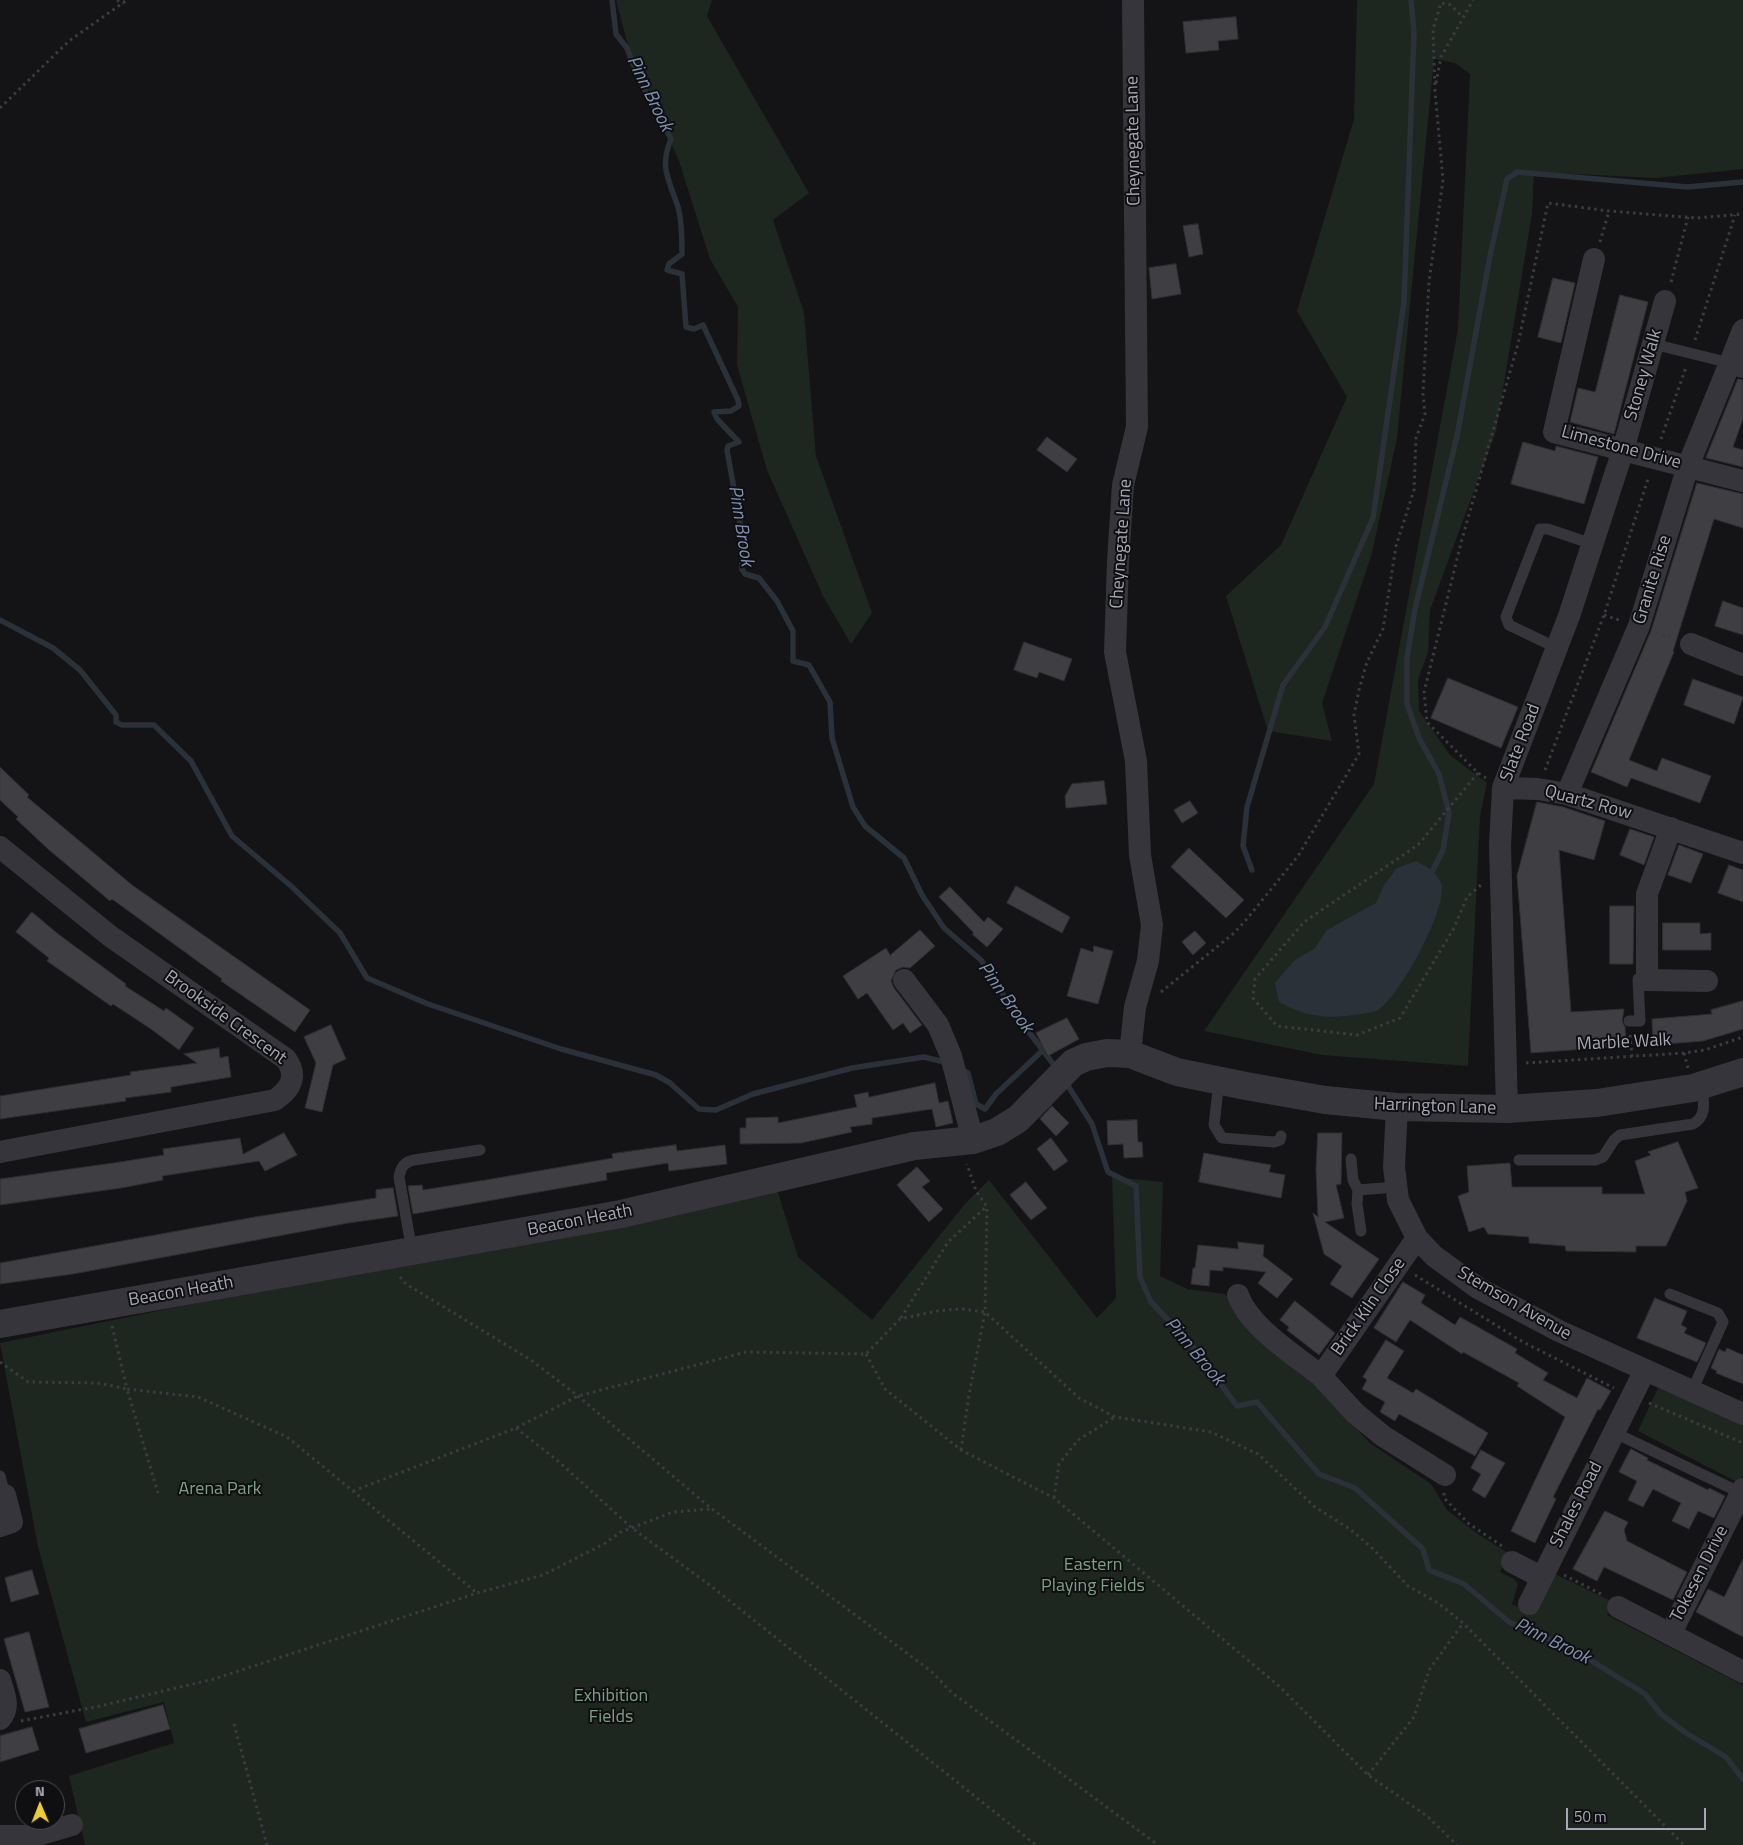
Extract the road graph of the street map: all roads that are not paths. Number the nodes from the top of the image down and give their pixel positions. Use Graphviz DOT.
graph roads {
  1 [pos="1133,0"];
  2 [pos="1594,259"];
  3 [pos="1665,300"];
  4 [pos="1741,334"];
  5 [pos="1653,344"];
  6 [pos="1736,365"];
  7 [pos="1623,450"];
  8 [pos="1688,466"];
  9 [pos="1743,481"];
  10 [pos="1592,544"];
  11 [pos="1691,644"];
  12 [pos="1557,648"];
  13 [pos="1743,665"];
  14 [pos="1503,788"];
  15 [pos="1567,794"];
  16 [pos="1672,828"];
  17 [pos="0,847"];
  18 [pos="1743,852"];
  19 [pos="904,980"];
  20 [pos="1647,980"];
  21 [pos="1707,981"];
  22 [pos="1629,1021"];
  23 [pos="1130,1054"];
  24 [pos="1743,1072"];
  25 [pos="1219,1081"];
  26 [pos="1702,1086"];
  27 [pos="1397,1107"];
  28 [pos="1507,1109"];
  29 [pos="1281,1136"];
  30 [pos="969,1140"];
  31 [pos="480,1150"];
  32 [pos="0,1152"];
  33 [pos="1351,1159"];
  34 [pos="1519,1160"];
  35 [pos="1396,1187"];
  36 [pos="1358,1190"];
  37 [pos="1361,1231"];
  38 [pos="1418,1238"];
  39 [pos="412,1250"];
  40 [pos="1238,1294"];
  41 [pos="1670,1294"];
  42 [pos="0,1324"];
  43 [pos="1645,1370"];
  44 [pos="1321,1376"];
  45 [pos="1692,1391"];
  46 [pos="1743,1414"];
  47 [pos="1613,1432"];
  48 [pos="1445,1475"];
  49 [pos="2,1485"];
  50 [pos="1742,1491"];
  51 [pos="0,1526"];
  52 [pos="1512,1562"];
  53 [pos="1542,1577"];
  54 [pos="1528,1604"];
  55 [pos="1618,1607"];
  56 [pos="1670,1633"];
  57 [pos="1743,1672"];
  58 [pos="0,1680"];
  59 [pos="7,1720"];
  60 [pos="72,1825"];
  61 [pos="0,1836"];
  1 -- 23 [label="street, Cheynegate Lane"];
  2 -- 7 [label="street, Limestone Drive"];
  3 -- 5 [label="street, Stoney Walk"];
  4 -- 6 [label="street, Granite Rise"];
  5 -- 6 [label="lane"];
  5 -- 7 [label="street, Stoney Walk"];
  6 -- 8 [label="street, Granite Rise"];
  7 -- 8 [label="street, Limestone Drive"];
  7 -- 10 [label="street, Slate Road"];
  8 -- 9 [label="street, Limestone Drive"];
  8 -- 15 [label="street, Granite Rise"];
  10 -- 12 [label="street, Slate Road"];
  10 -- 12 [label="lane"];
  11 -- 13 [label="street"];
  12 -- 14 [label="street, Slate Road"];
  14 -- 15 [label="street, Quartz Row"];
  14 -- 28 [label="street, Slate Road"];
  15 -- 16 [label="street, Quartz Row"];
  16 -- 18 [label="street, Quartz Row"];
  16 -- 20 [label="street"];
  17 -- 32 [label="street, Brookside Crescent"];
  19 -- 30 [label="street"];
  20 -- 21 [label="street"];
  20 -- 22 [label="lane"];
  23 -- 25 [label="street, Harrington Lane"];
  23 -- 30 [label="street, Beacon Heath"];
  24 -- 26 [label="street, Harrington Lane"];
  25 -- 27 [label="street, Harrington Lane"];
  25 -- 29 [label="lane"];
  26 -- 28 [label="street, Harrington Lane"];
  26 -- 34 [label="lane"];
  27 -- 28 [label="street, Harrington Lane"];
  27 -- 35 [label="street, Stemson Avenue"];
  30 -- 39 [label="street, Beacon Heath"];
  31 -- 39 [label="lane"];
  33 -- 36 [label="lane"];
  35 -- 36 [label="lane"];
  35 -- 38 [label="street, Stemson Avenue"];
  36 -- 37 [label="lane"];
  38 -- 43 [label="street, Stemson Avenue"];
  38 -- 44 [label="street, Brick Kiln Close"];
  39 -- 42 [label="street, Beacon Heath"];
  40 -- 44 [label="street, Brick Kiln Close"];
  41 -- 45 [label="lane"];
  43 -- 45 [label="street, Stemson Avenue"];
  43 -- 47 [label="street, Shales Road"];
  44 -- 48 [label="street, Brick Kiln Close"];
  45 -- 46 [label="street, Stemson Avenue"];
  47 -- 50 [label="lane"];
  47 -- 53 [label="street, Shales Road"];
  49 -- 51 [label="street"];
  50 -- 56 [label="street, Tokesen Drive"];
  52 -- 53 [label="street"];
  53 -- 54 [label="street, Shales Road"];
  55 -- 56 [label="street, Tokesen Drive"];
  56 -- 57 [label="street, Tokesen Drive"];
  58 -- 59 [label="street"];
  60 -- 61 [label="street"];
}
